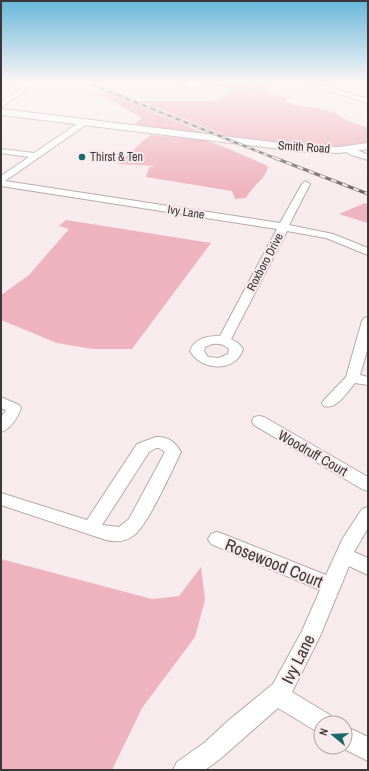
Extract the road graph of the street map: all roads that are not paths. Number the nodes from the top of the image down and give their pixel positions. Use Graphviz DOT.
graph roads {
  1 [pos="60,119"];
  2 [pos="86,122"];
  3 [pos="368,146"];
  4 [pos="348,149"];
  5 [pos="1,151"];
  6 [pos="35,156"];
  7 [pos="368,158"];
  8 [pos="1,180"];
  9 [pos="1,184"];
  10 [pos="306,184"];
  11 [pos="284,227"];
  12 [pos="368,252"];
  13 [pos="368,321"];
  14 [pos="224,340"];
  15 [pos="352,378"];
  16 [pos="368,381"];
  17 [pos="1,402"];
  18 [pos="329,403"];
  19 [pos="259,421"];
  20 [pos="1,427"];
  21 [pos="368,485"];
  22 [pos="1,499"];
  23 [pos="368,514"];
  24 [pos="91,528"];
  25 [pos="217,540"];
  26 [pos="344,555"];
  27 [pos="368,567"];
  28 [pos="332,586"];
  29 [pos="277,695"];
  30 [pos="313,717"];
  31 [pos="353,741"];
  32 [pos="368,749"];
  33 [pos="185,770"];
  1 -- 2 [label="main road, Smith Road"];
  2 -- 4 [label="main road, Smith Road"];
  2 -- 6 [label="street"];
  3 -- 4 [label="main road, Smith Road"];
  4 -- 7 [label="street"];
  5 -- 6 [label="street"];
  6 -- 8 [label="street"];
  9 -- 11 [label="street, Ivy Lane"];
  10 -- 11 [label="street, Roxboro Drive"];
  11 -- 12 [label="street, Ivy Lane"];
  11 -- 14 [label="street, Roxboro Drive"];
  13 -- 15 [label="street"];
  15 -- 16 [label="street"];
  15 -- 18 [label="street"];
  17 -- 20 [label="street"];
  19 -- 21 [label="street, Woodruff Court"];
  22 -- 24 [label="street"];
  23 -- 26 [label="street, Ivy Lane"];
  24 -- 24 [label="street"];
  25 -- 28 [label="street, Rosewood Court"];
  26 -- 27 [label="street"];
  26 -- 28 [label="street, Ivy Lane"];
  28 -- 29 [label="street, Ivy Lane"];
  29 -- 30 [label="street"];
  29 -- 33 [label="street, Ivy Lane"];
  31 -- 32 [label="street"];
}
